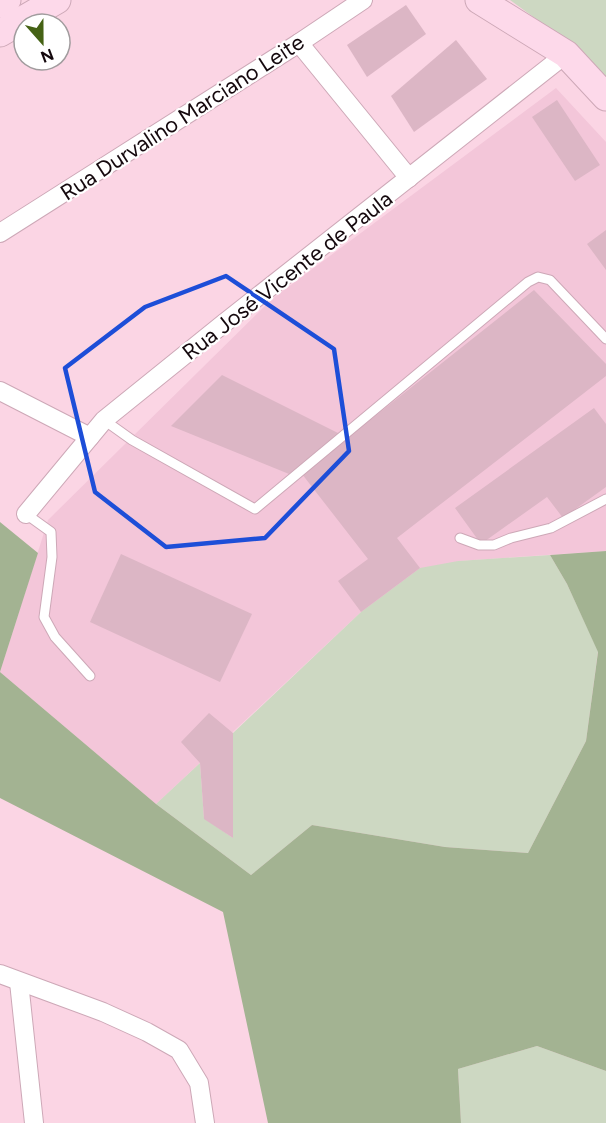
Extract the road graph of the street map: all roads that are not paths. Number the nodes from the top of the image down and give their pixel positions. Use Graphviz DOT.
graph roads {
  1 [pos="7,0"];
  2 [pos="57,0"];
  3 [pos="363,0"];
  4 [pos="479,0"];
  5 [pos="0,4"];
  6 [pos="0,33"];
  7 [pos="299,43"];
  8 [pos="566,54"];
  9 [pos="606,97"];
  10 [pos="409,178"];
  11 [pos="0,233"];
  12 [pos="606,339"];
  13 [pos="0,391"];
  14 [pos="104,420"];
  15 [pos="90,437"];
  16 [pos="606,499"];
  17 [pos="26,514"];
  18 [pos="460,538"];
  19 [pos="90,676"];
  20 [pos="0,974"];
  21 [pos="20,982"];
  22 [pos="34,1123"];
  23 [pos="204,1123"];
  1 -- 5 [label="street"];
  2 -- 6 [label="street"];
  3 -- 7 [label="street, Rua Durvalino Marciano Leite"];
  4 -- 8 [label="street"];
  7 -- 10 [label="street"];
  7 -- 11 [label="street, Rua Durvalino Marciano Leite"];
  8 -- 9 [label="street"];
  8 -- 10 [label="street, Rua José Vicente de Paula"];
  10 -- 14 [label="street, Rua José Vicente de Paula"];
  12 -- 14 [label="lane"];
  13 -- 15 [label="street"];
  14 -- 15 [label="street, Rua José Vicente de Paula"];
  15 -- 17 [label="street, Rua José Vicente de Paula"];
  16 -- 18 [label="lane"];
  17 -- 19 [label="lane"];
  20 -- 21 [label="street"];
  21 -- 22 [label="street"];
  21 -- 23 [label="street"];
}
